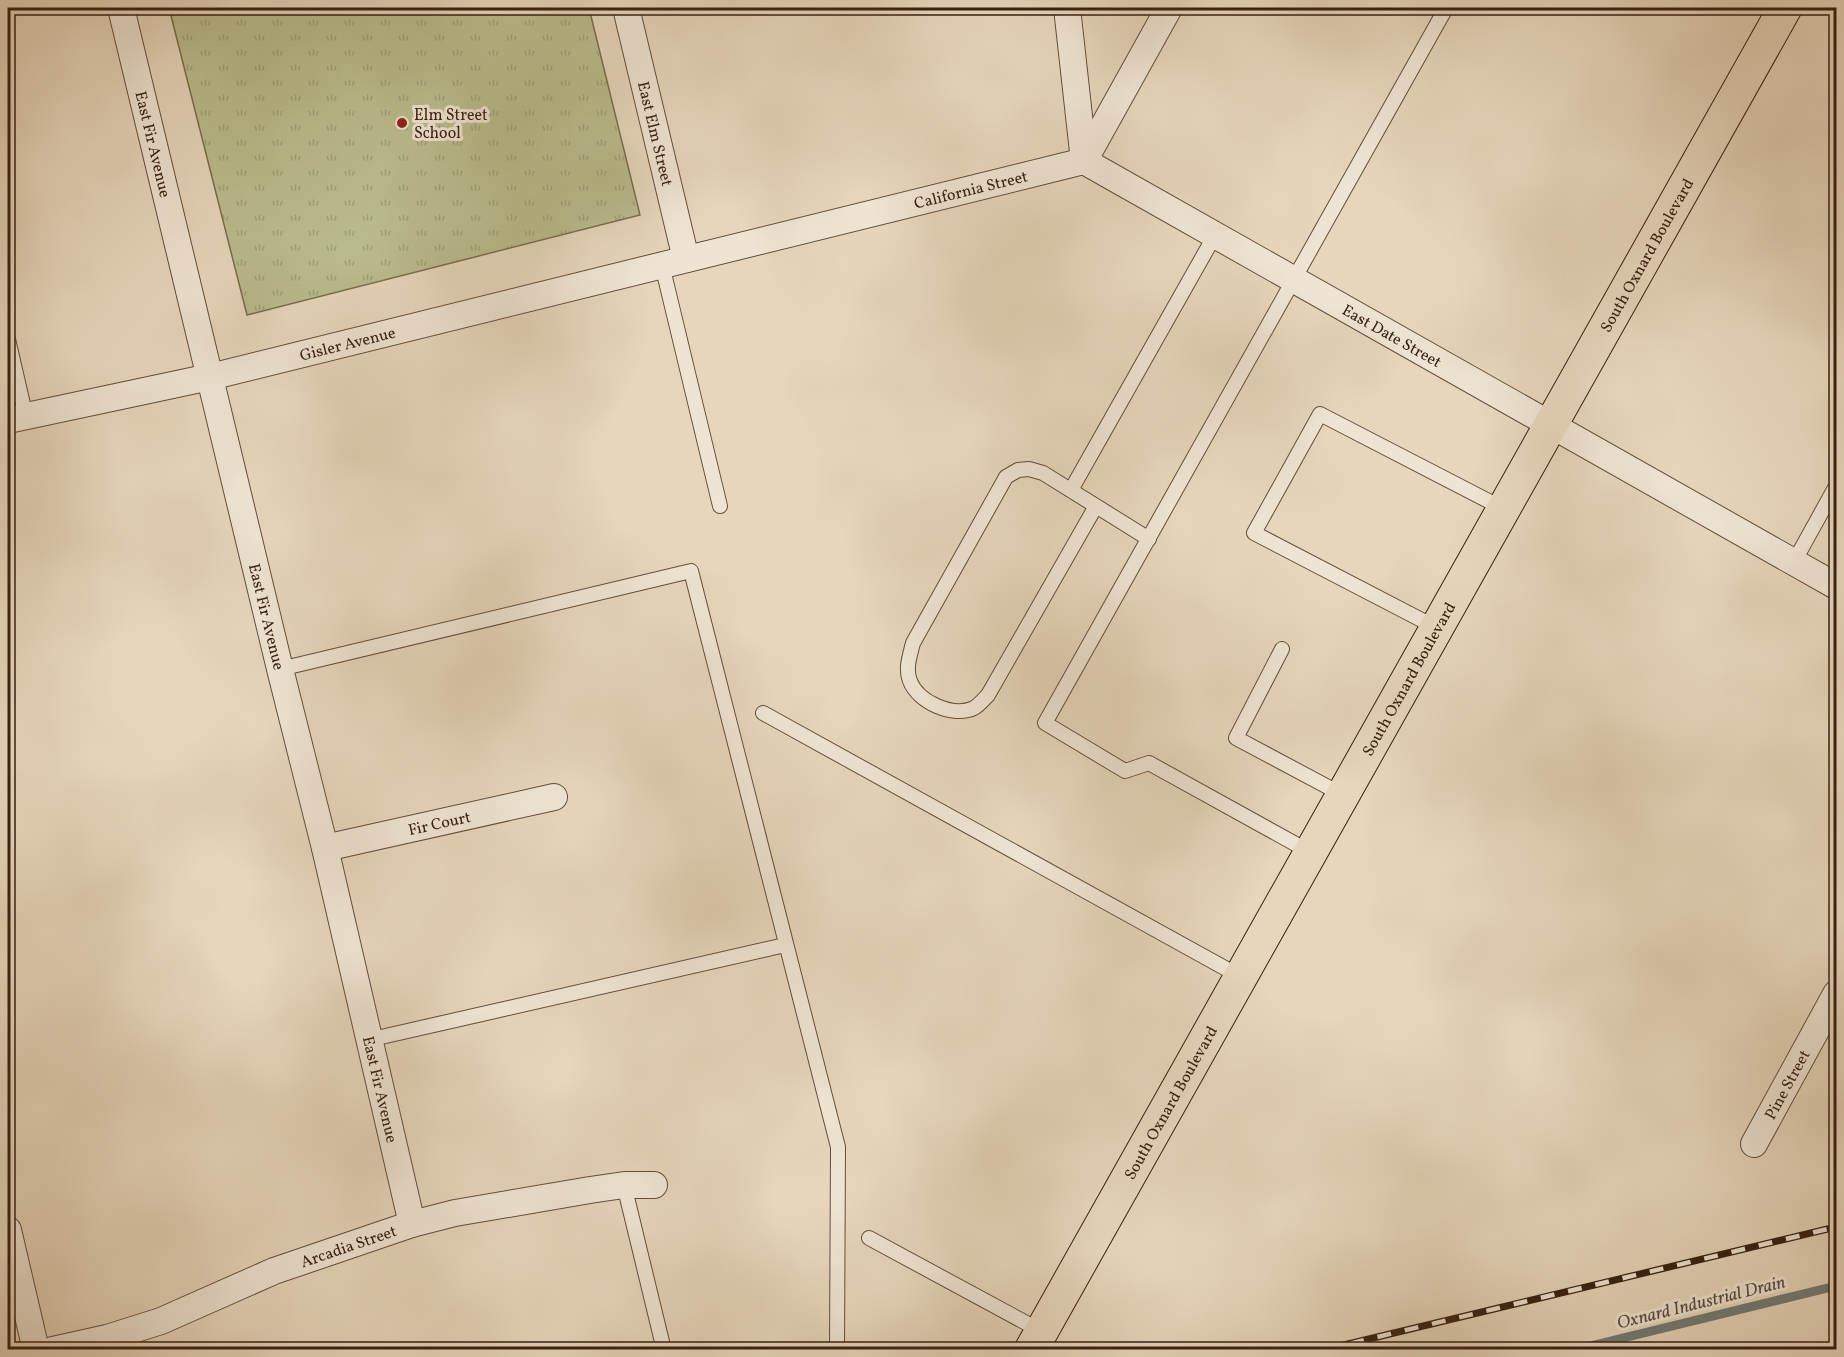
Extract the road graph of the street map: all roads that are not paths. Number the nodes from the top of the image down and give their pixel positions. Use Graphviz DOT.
graph roads {
  1 [pos="121,8"];
  2 [pos="626,8"];
  3 [pos="1067,8"];
  4 [pos="1169,8"];
  5 [pos="1446,8"];
  6 [pos="1785,8"];
  7 [pos="1084,161"];
  8 [pos="1215,235"];
  9 [pos="674,262"];
  10 [pos="1295,280"];
  11 [pos="8,339"];
  12 [pos="210,377"];
  13 [pos="17,419"];
  14 [pos="1551,425"];
  15 [pos="1836,486"];
  16 [pos="1071,490"];
  17 [pos="720,506"];
  18 [pos="1096,506"];
  19 [pos="1504,509"];
  20 [pos="1149,539"];
  21 [pos="1794,562"];
  22 [pos="1836,586"];
  23 [pos="1437,628"];
  24 [pos="1282,649"];
  25 [pos="280,669"];
  26 [pos="763,713"];
  27 [pos="1343,795"];
  28 [pos="554,797"];
  29 [pos="325,848"];
  30 [pos="1311,852"];
  31 [pos="785,945"];
  32 [pos="1241,977"];
  33 [pos="1836,994"];
  34 [pos="369,1040"];
  35 [pos="1754,1144"];
  36 [pos="624,1185"];
  37 [pos="654,1185"];
  38 [pos="412,1224"];
  39 [pos="8,1230"];
  40 [pos="869,1238"];
  41 [pos="1036,1340"];
  42 [pos="36,1350"];
  43 [pos="53,1350"];
  44 [pos="664,1350"];
  45 [pos="837,1350"];
  1 -- 12 [label="street, East Fir Avenue"];
  2 -- 9 [label="street, East Elm Street"];
  3 -- 7 [label="street"];
  4 -- 7 [label="street"];
  5 -- 10 [label="lane"];
  6 -- 14 [label="main road, South Oxnard Boulevard"];
  7 -- 8 [label="street, East Date Street"];
  7 -- 9 [label="street, California Street"];
  8 -- 10 [label="street, East Date Street"];
  8 -- 16 [label="lane"];
  9 -- 12 [label="street, Gisler Avenue"];
  9 -- 17 [label="lane"];
  10 -- 14 [label="street, East Date Street"];
  10 -- 20 [label="lane"];
  11 -- 13 [label="lane"];
  12 -- 13 [label="street, Gisler Avenue"];
  12 -- 25 [label="street, East Fir Avenue"];
  14 -- 19 [label="main road, South Oxnard Boulevard"];
  14 -- 21 [label="street, East Date Street"];
  15 -- 21 [label="lane"];
  16 -- 18 [label="lane"];
  16 -- 18 [label="lane"];
  18 -- 20 [label="lane"];
  19 -- 23 [label="main road, South Oxnard Boulevard"];
  19 -- 23 [label="lane"];
  20 -- 30 [label="lane"];
  21 -- 22 [label="street, East Date Street"];
  23 -- 27 [label="main road, South Oxnard Boulevard"];
  24 -- 27 [label="lane"];
  25 -- 29 [label="street, East Fir Avenue"];
  25 -- 31 [label="lane"];
  26 -- 32 [label="lane"];
  27 -- 30 [label="main road, South Oxnard Boulevard"];
  28 -- 29 [label="street, Fir Court"];
  29 -- 34 [label="street, East Fir Avenue"];
  30 -- 32 [label="main road, South Oxnard Boulevard"];
  31 -- 34 [label="lane"];
  31 -- 45 [label="lane"];
  32 -- 41 [label="main road, South Oxnard Boulevard"];
  33 -- 35 [label="street, Pine Street"];
  34 -- 38 [label="street, East Fir Avenue"];
  36 -- 37 [label="street, Arcadia Street"];
  36 -- 38 [label="street, Arcadia Street"];
  36 -- 44 [label="lane"];
  38 -- 43 [label="street, Arcadia Street"];
  39 -- 42 [label="street"];
  40 -- 41 [label="lane"];
}
